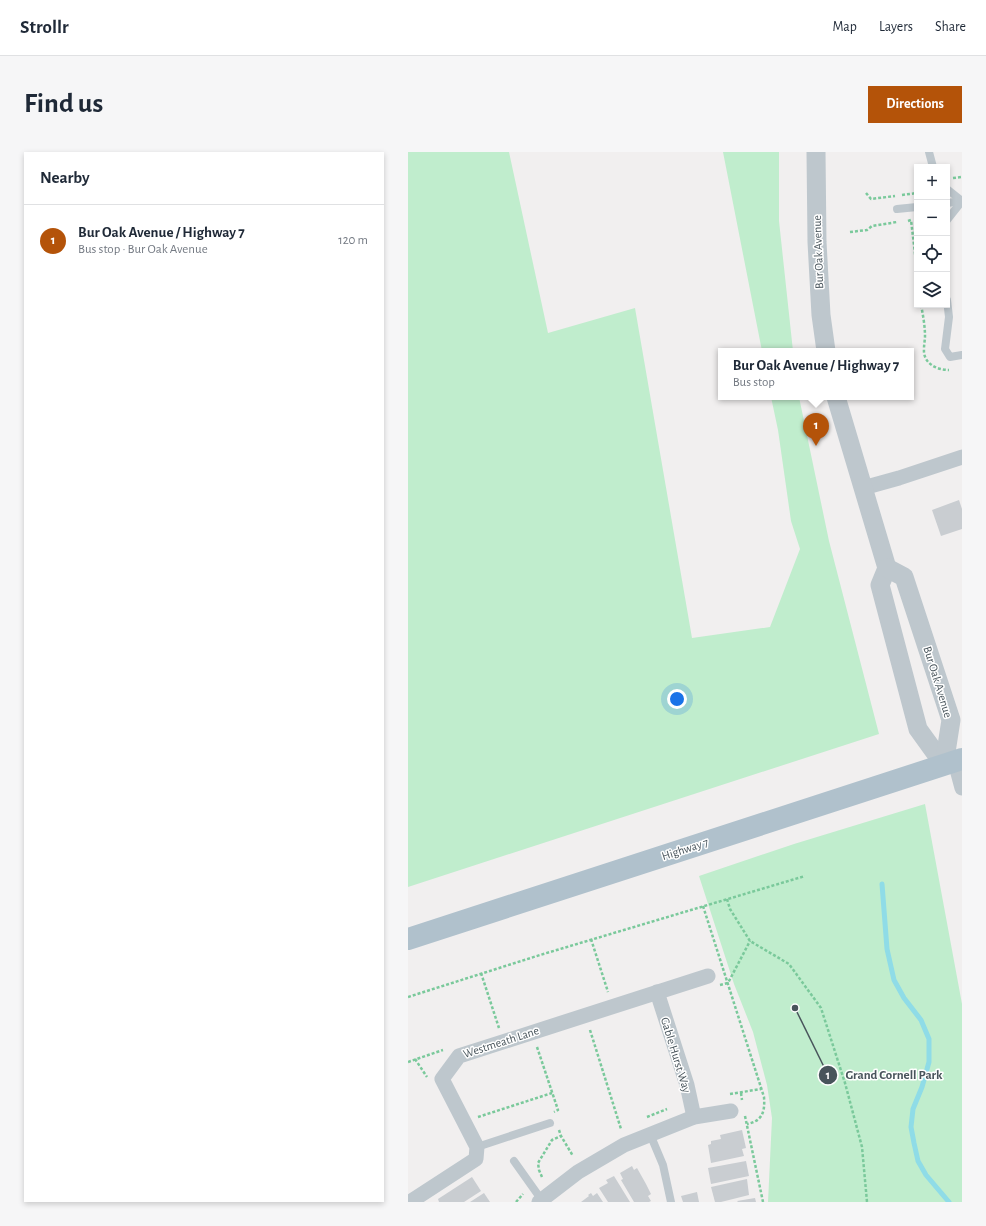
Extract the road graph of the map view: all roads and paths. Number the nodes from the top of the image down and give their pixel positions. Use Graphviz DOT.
graph roads {
  1 [pos="816,152"];
  2 [pos="928,152"];
  3 [pos="932,164"];
  4 [pos="962,177"];
  5 [pos="953,178"];
  6 [pos="950,191"];
  7 [pos="866,193"];
  8 [pos="914,193"];
  9 [pos="962,201"];
  10 [pos="950,203"];
  11 [pos="914,206"];
  12 [pos="897,209"];
  13 [pos="950,216"];
  14 [pos="850,232"];
  15 [pos="914,245"];
  16 [pos="948,308"];
  17 [pos="826,348"];
  18 [pos="962,355"];
  19 [pos="837,400"];
  20 [pos="962,458"];
  21 [pos="863,488"];
  22 [pos="887,568"];
  23 [pos="954,762"];
  24 [pos="962,788"];
  25 [pos="804,876"];
  26 [pos="727,899"];
  27 [pos="704,906"];
  28 [pos="408,939"];
  29 [pos="591,939"];
  30 [pos="750,941"];
  31 [pos="481,973"];
  32 [pos="711,981"];
  33 [pos="728,983"];
  34 [pos="657,992"];
  35 [pos="408,997"];
  36 [pos="610,998"];
  37 [pos="588,1024"];
  38 [pos="500,1033"];
  39 [pos="535,1040"];
  40 [pos="416,1059"];
  41 [pos="430,1082"];
  42 [pos="552,1093"];
  43 [pos="731,1111"];
  44 [pos="694,1117"];
  45 [pos="474,1118"];
  46 [pos="554,1122"];
  47 [pos="621,1129"];
  48 [pos="650,1134"];
  49 [pos="561,1136"];
  50 [pos="477,1146"];
  51 [pos="573,1156"];
  52 [pos="514,1160"];
  53 [pos="542,1178"];
  54 [pos="523,1194"];
  55 [pos="540,1201"];
  56 [pos="410,1202"];
  57 [pos="516,1202"];
  58 [pos="671,1202"];
  59 [pos="763,1202"];
  60 [pos="867,1202"];
  1 -- 17 [label="street, Bur Oak Avenue"];
  2 -- 3 [label="lane"];
  4 -- 5 [label="path"];
  6 -- 9 [label="lane"];
  7 -- 8 [label="path"];
  10 -- 13 [label="lane"];
  11 -- 12 [label="lane"];
  14 -- 15 [label="path"];
  16 -- 18 [label="lane"];
  19 -- 21 [label="street"];
  20 -- 21 [label="street"];
  21 -- 22 [label="street"];
  22 -- 23 [label="street, Bur Oak Avenue"];
  22 -- 23 [label="street, Bur Oak Avenue"];
  23 -- 24 [label="street, Bur Oak Avenue"];
  23 -- 28 [label="main road, Highway 7"];
  25 -- 26 [label="path"];
  26 -- 27 [label="path"];
  26 -- 30 [label="path"];
  27 -- 29 [label="path"];
  27 -- 33 [label="path"];
  29 -- 31 [label="path"];
  29 -- 36 [label="path"];
  30 -- 33 [label="path"];
  30 -- 60 [label="path"];
  31 -- 35 [label="path"];
  31 -- 38 [label="path"];
  32 -- 33 [label="path"];
  32 -- 34 [label="street, Westmeath Lane"];
  33 -- 59 [label="path"];
  34 -- 44 [label="street, Gable Hurst Way"];
  34 -- 50 [label="street, Westmeath Lane"];
  37 -- 47 [label="path"];
  39 -- 42 [label="path"];
  40 -- 41 [label="path"];
  42 -- 45 [label="path"];
  42 -- 46 [label="path"];
  43 -- 44 [label="street"];
  44 -- 48 [label="street"];
  46 -- 49 [label="path"];
  46 -- 50 [label="lane"];
  48 -- 55 [label="street"];
  48 -- 58 [label="lane"];
  49 -- 51 [label="path"];
  49 -- 53 [label="path"];
  50 -- 56 [label="street"];
  52 -- 55 [label="lane"];
  54 -- 57 [label="path"];
}
